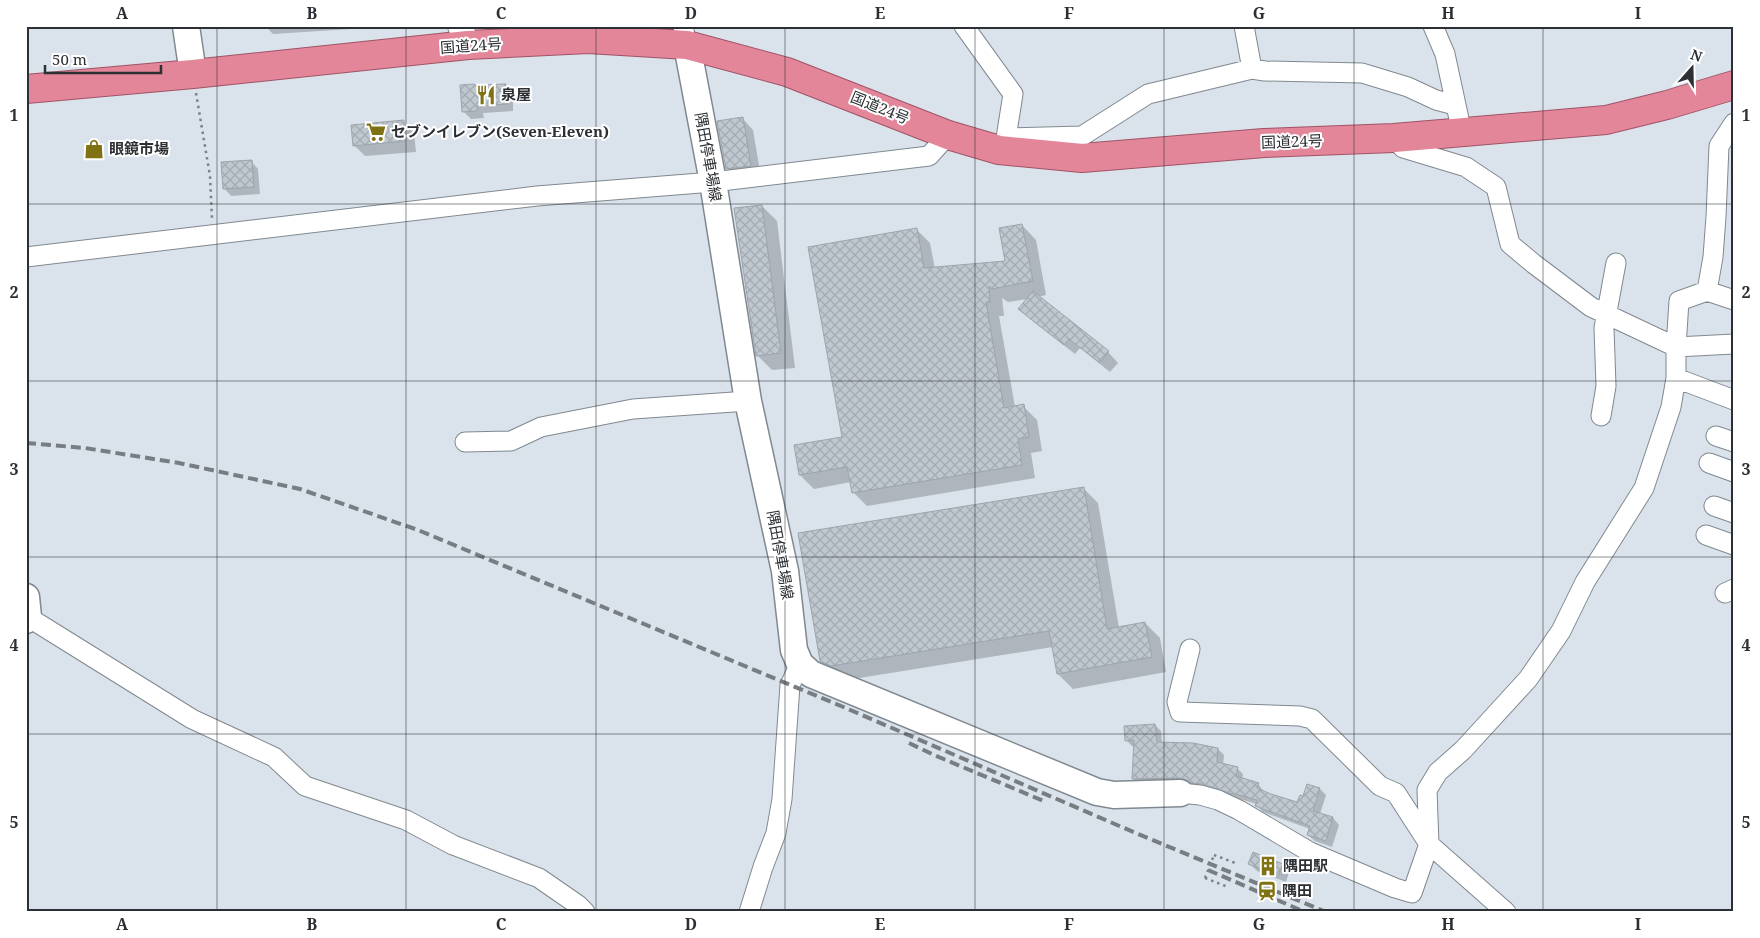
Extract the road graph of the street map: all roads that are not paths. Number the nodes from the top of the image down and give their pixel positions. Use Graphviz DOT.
graph roads {
  1 [pos="186,26"];
  2 [pos="964,26"];
  3 [pos="1244,26"];
  4 [pos="1434,26"];
  5 [pos="466,33"];
  6 [pos="685,35"];
  7 [pos="1252,69"];
  8 [pos="193,74"];
  9 [pos="1734,85"];
  10 [pos="26,89"];
  11 [pos="1455,105"];
  12 [pos="1734,123"];
  13 [pos="1462,133"];
  14 [pos="948,135"];
  15 [pos="1394,138"];
  16 [pos="1003,144"];
  17 [pos="713,182"];
  18 [pos="26,257"];
  19 [pos="1616,263"];
  20 [pos="1707,291"];
  21 [pos="1734,300"];
  22 [pos="1606,314"];
  23 [pos="1734,344"];
  24 [pos="1676,347"];
  25 [pos="1676,378"];
  26 [pos="1734,400"];
  27 [pos="748,401"];
  28 [pos="1602,416"];
  29 [pos="465,442"];
  30 [pos="1709,463"];
  31 [pos="1734,472"];
  32 [pos="1714,506"];
  33 [pos="1734,513"];
  34 [pos="1706,535"];
  35 [pos="1734,545"];
  36 [pos="27,611"];
  37 [pos="1190,649"];
  38 [pos="800,664"];
  39 [pos="1180,793"];
  40 [pos="1429,844"];
  41 [pos="585,912"];
  42 [pos="749,912"];
  43 [pos="1506,912"];
  1 -- 8 [label="main road"];
  2 -- 16 [label="street"];
  3 -- 7 [label="street"];
  4 -- 11 [label="street"];
  5 -- 6 [label="highway, 国道24号"];
  5 -- 8 [label="highway, 国道24号"];
  6 -- 14 [label="highway, 国道24号"];
  6 -- 17 [label="main road, 隅田停車場線"];
  7 -- 11 [label="street"];
  7 -- 16 [label="street"];
  8 -- 10 [label="highway, 国道24号"];
  9 -- 13 [label="highway, 国道24号"];
  11 -- 13 [label="street"];
  12 -- 20 [label="street"];
  13 -- 15 [label="highway, 国道24号"];
  14 -- 16 [label="highway, 国道24号"];
  14 -- 17 [label="street"];
  15 -- 16 [label="highway, 国道24号"];
  15 -- 22 [label="street"];
  17 -- 18 [label="street"];
  17 -- 27 [label="main road, 隅田停車場線"];
  19 -- 22 [label="street"];
  20 -- 21 [label="street"];
  20 -- 24 [label="street"];
  22 -- 24 [label="street"];
  22 -- 28 [label="street"];
  23 -- 24 [label="street"];
  24 -- 25 [label="street"];
  25 -- 26 [label="street"];
  25 -- 40 [label="street"];
  27 -- 29 [label="street"];
  27 -- 38 [label="main road, 隅田停車場線"];
  30 -- 31 [label="street"];
  32 -- 33 [label="street"];
  34 -- 35 [label="street"];
  36 -- 41 [label="street"];
  37 -- 40 [label="street"];
  38 -- 39 [label="main road"];
  38 -- 42 [label="street"];
  39 -- 40 [label="street"];
  40 -- 43 [label="street"];
}
